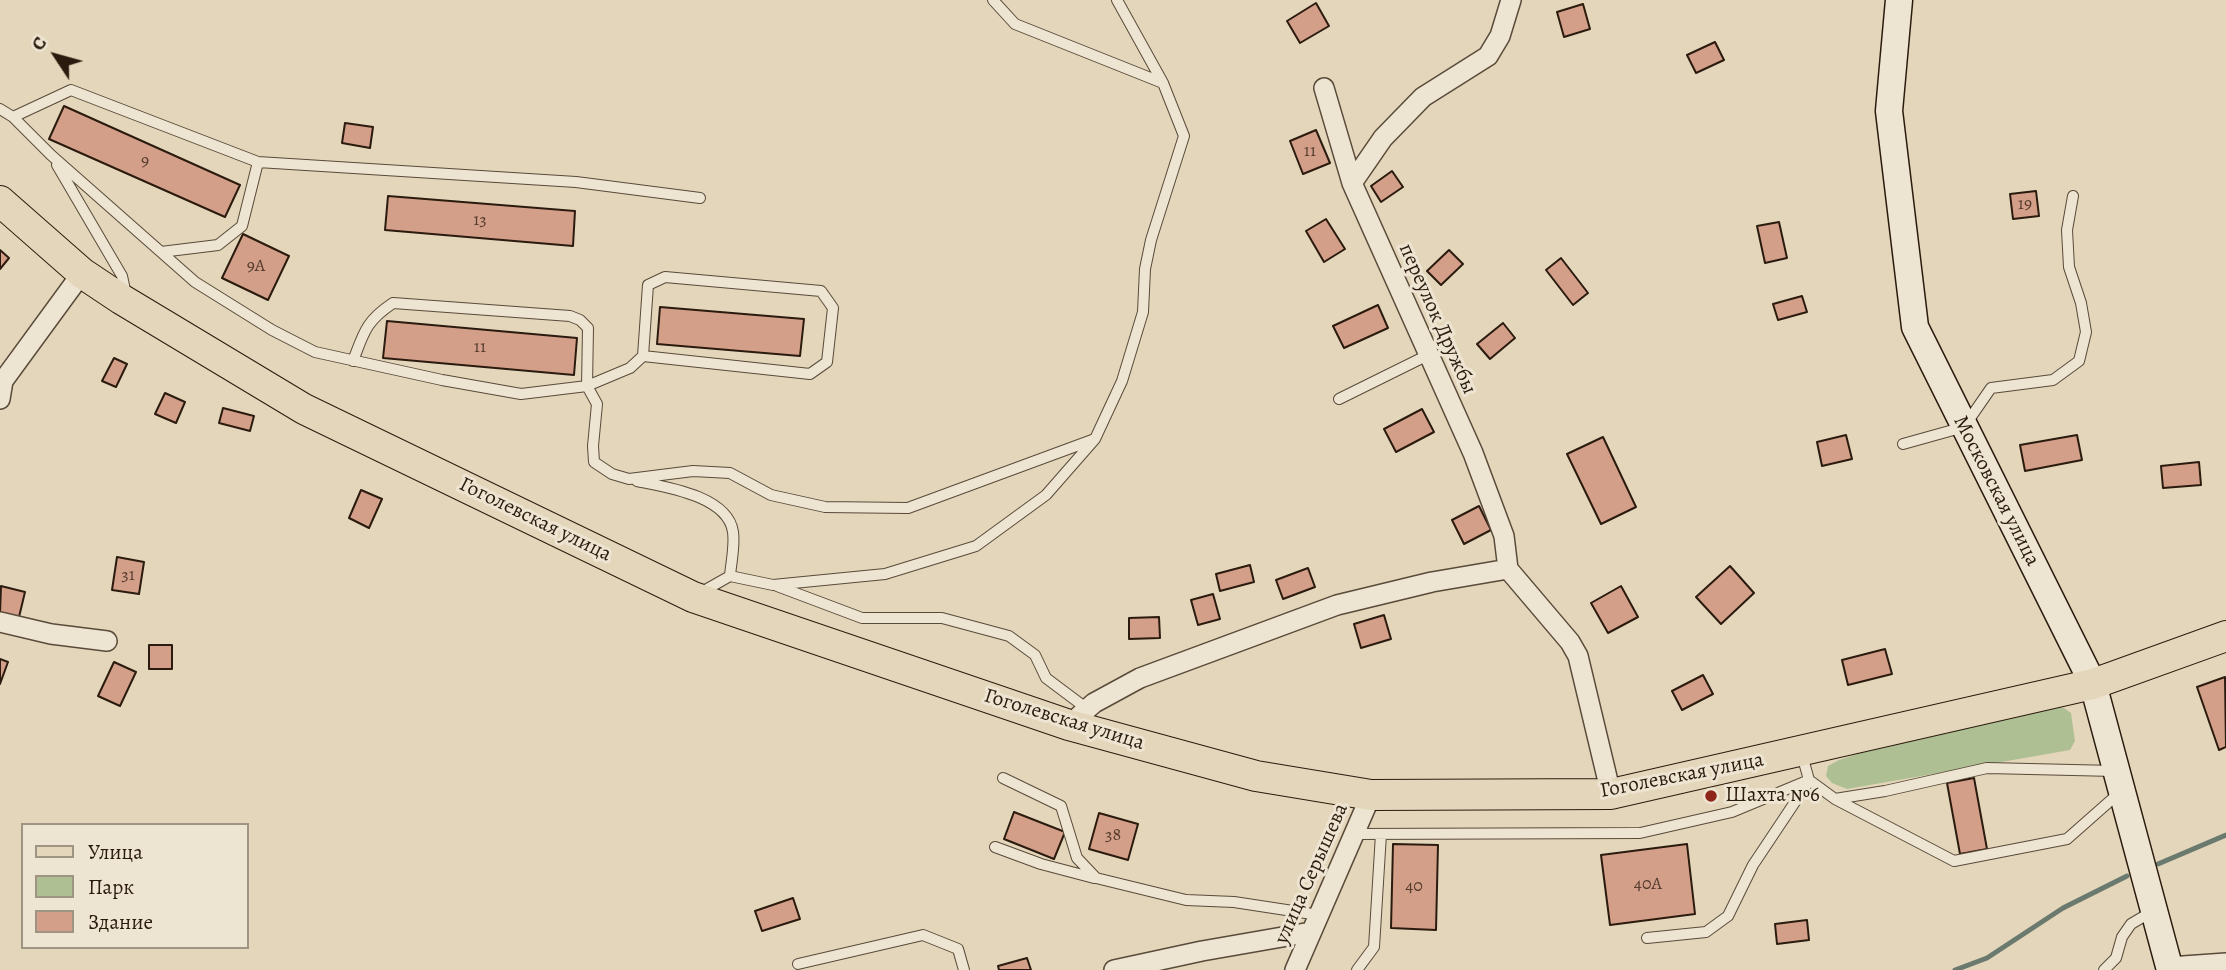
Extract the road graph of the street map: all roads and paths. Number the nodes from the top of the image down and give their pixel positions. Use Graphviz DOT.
graph roads {
  1 [pos="993,0"];
  2 [pos="1117,0"];
  3 [pos="1511,0"];
  4 [pos="1899,0"];
  5 [pos="1163,83"];
  6 [pos="1324,88"];
  7 [pos="0,109"];
  8 [pos="13,117"];
  9 [pos="51,155"];
  10 [pos="258,162"];
  11 [pos="1352,183"];
  12 [pos="2073,196"];
  13 [pos="700,198"];
  14 [pos="0,201"];
  15 [pos="160,252"];
  16 [pos="82,272"];
  17 [pos="121,299"];
  18 [pos="1428,355"];
  19 [pos="643,356"];
  20 [pos="353,361"];
  21 [pos="587,386"];
  22 [pos="0,399"];
  23 [pos="1339,399"];
  24 [pos="1964,427"];
  25 [pos="1096,439"];
  26 [pos="1903,444"];
  27 [pos="629,479"];
  28 [pos="1508,569"];
  29 [pos="730,576"];
  30 [pos="773,585"];
  31 [pos="693,597"];
  32 [pos="0,622"];
  33 [pos="2226,636"];
  34 [pos="107,641"];
  35 [pos="2093,684"];
  36 [pos="1077,717"];
  37 [pos="1801,751"];
  38 [pos="1003,778"];
  39 [pos="1809,780"];
  40 [pos="2118,781"];
  41 [pos="1611,794"];
  42 [pos="1371,795"];
  43 [pos="1835,799"];
  44 [pos="1354,834"];
  45 [pos="1381,834"];
  46 [pos="995,847"];
  47 [pos="1096,878"];
  48 [pos="2154,911"];
  49 [pos="1315,923"];
  50 [pos="1647,938"];
  51 [pos="2226,963"];
  52 [pos="798,964"];
  53 [pos="2170,969"];
  54 [pos="964,970"];
  55 [pos="1114,970"];
  56 [pos="1295,970"];
  57 [pos="1357,970"];
  58 [pos="2104,970"];
  1 -- 5 [label="lane"];
  2 -- 5 [label="lane"];
  3 -- 11 [label="street"];
  4 -- 24 [label="street, Московская улица"];
  5 -- 25 [label="lane"];
  6 -- 11 [label="street, переулок Дружбы"];
  7 -- 8 [label="lane"];
  8 -- 9 [label="lane"];
  8 -- 10 [label="lane"];
  9 -- 15 [label="lane"];
  9 -- 17 [label="lane"];
  10 -- 13 [label="lane"];
  10 -- 15 [label="lane"];
  11 -- 18 [label="street, переулок Дружбы"];
  12 -- 24 [label="lane"];
  14 -- 16 [label="main road, Гоголевская улица"];
  15 -- 20 [label="lane"];
  16 -- 17 [label="main road, Гоголевская улица"];
  16 -- 22 [label="street"];
  17 -- 31 [label="main road, Гоголевская улица"];
  18 -- 23 [label="lane"];
  18 -- 28 [label="street, переулок Дружбы"];
  19 -- 19 [label="lane"];
  19 -- 21 [label="lane"];
  20 -- 21 [label="lane"];
  20 -- 21 [label="lane"];
  21 -- 27 [label="lane"];
  24 -- 26 [label="lane"];
  24 -- 35 [label="street, Московская улица"];
  25 -- 27 [label="lane"];
  25 -- 30 [label="lane"];
  27 -- 29 [label="lane"];
  28 -- 36 [label="street"];
  28 -- 41 [label="street"];
  29 -- 30 [label="lane"];
  29 -- 31 [label="lane"];
  30 -- 36 [label="lane"];
  31 -- 36 [label="main road, Гоголевская улица"];
  32 -- 34 [label="street"];
  33 -- 35 [label="main road, Гоголевская улица"];
  35 -- 37 [label="main road, Гоголевская улица"];
  35 -- 40 [label="street, Московская улица"];
  36 -- 42 [label="main road, Гоголевская улица"];
  37 -- 39 [label="lane"];
  37 -- 41 [label="main road, Гоголевская улица"];
  38 -- 47 [label="lane"];
  39 -- 43 [label="lane"];
  39 -- 45 [label="lane"];
  39 -- 50 [label="lane"];
  40 -- 43 [label="lane"];
  40 -- 43 [label="lane"];
  40 -- 48 [label="street, Московская улица"];
  41 -- 42 [label="main road, Гоголевская улица"];
  42 -- 44 [label="street, улица Серышева"];
  44 -- 45 [label="lane"];
  44 -- 49 [label="street, улица Серышева"];
  45 -- 57 [label="lane"];
  46 -- 47 [label="lane"];
  47 -- 49 [label="lane"];
  48 -- 53 [label="street, Московская улица"];
  48 -- 58 [label="lane"];
  49 -- 55 [label="street"];
  49 -- 56 [label="street, улица Серышева"];
  51 -- 53 [label="street"];
  52 -- 54 [label="lane"];
}
